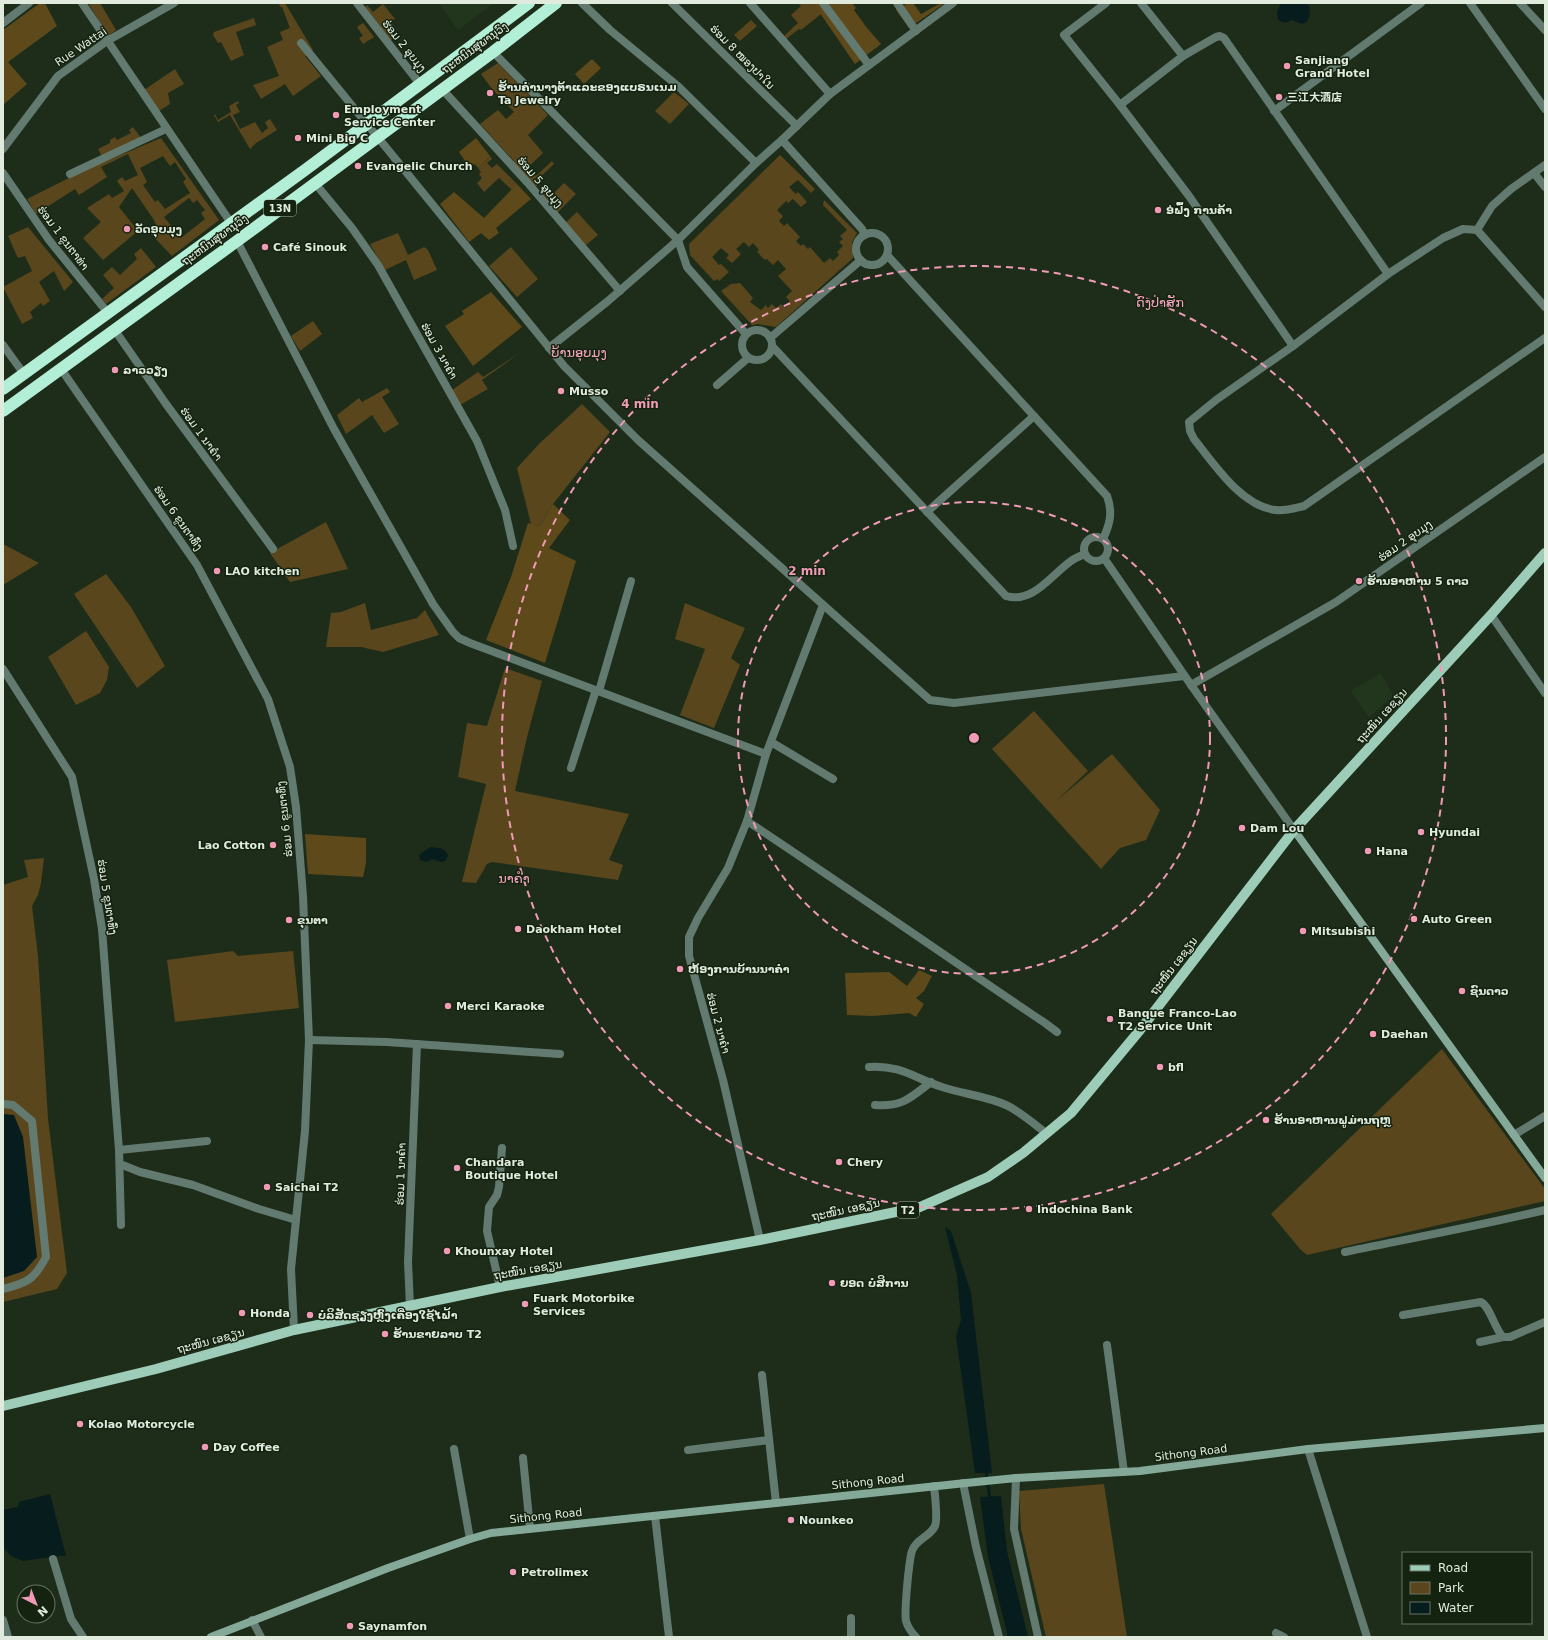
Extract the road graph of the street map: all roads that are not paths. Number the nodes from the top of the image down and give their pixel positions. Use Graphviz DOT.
graph roads {
  1 [pos="29,3"];
  2 [pos="82,3"];
  3 [pos="174,3"];
  4 [pos="357,3"];
  5 [pos="529,3"];
  6 [pos="556,3"];
  7 [pos="582,3"];
  8 [pos="672,3"];
  9 [pos="750,3"];
  10 [pos="823,3"];
  11 [pos="897,3"];
  12 [pos="954,3"];
  13 [pos="1106,3"];
  14 [pos="1141,3"];
  15 [pos="1421,3"];
  16 [pos="1470,3"];
  17 [pos="1520,3"];
  18 [pos="3,22"];
  19 [pos="1545,30"];
  20 [pos="916,31"];
  21 [pos="108,41"];
  22 [pos="301,43"];
  23 [pos="493,52"];
  24 [pos="1183,56"];
  25 [pos="869,65"];
  26 [pos="420,84"];
  27 [pos="442,89"];
  28 [pos="830,94"];
  29 [pos="1120,105"];
  30 [pos="1545,109"];
  31 [pos="1274,111"];
  32 [pos="366,124"];
  33 [pos="797,126"];
  34 [pos="166,128"];
  35 [pos="376,137"];
  36 [pos="782,140"];
  37 [pos="3,149"];
  38 [pos="756,163"];
  39 [pos="1545,165"];
  40 [pos="3,173"];
  41 [pos="1534,173"];
  42 [pos="70,174"];
  43 [pos="314,182"];
  44 [pos="1545,187"];
  45 [pos="231,223"];
  46 [pos="1477,230"];
  47 [pos="865,235"];
  48 [pos="678,240"];
  49 [pos="236,241"];
  50 [pos="887,255"];
  51 [pos="860,260"];
  52 [pos="1388,274"];
  53 [pos="620,291"];
  54 [pos="1545,306"];
  55 [pos="108,313"];
  56 [pos="114,329"];
  57 [pos="746,334"];
  58 [pos="1545,338"];
  59 [pos="772,342"];
  60 [pos="3,345"];
  61 [pos="1293,346"];
  62 [pos="549,348"];
  63 [pos="748,358"];
  64 [pos="61,369"];
  65 [pos="24,374"];
  66 [pos="717,385"];
  67 [pos="3,389"];
  68 [pos="3,411"];
  69 [pos="1034,416"];
  70 [pos="1545,457"];
  71 [pos="927,512"];
  72 [pos="1103,539"];
  73 [pos="513,546"];
  74 [pos="273,549"];
  75 [pos="1545,553"];
  76 [pos="1085,554"];
  77 [pos="1104,558"];
  78 [pos="631,581"];
  79 [pos="823,605"];
  80 [pos="1492,615"];
  81 [pos="3,669"];
  82 [pos="1184,676"];
  83 [pos="1191,685"];
  84 [pos="597,691"];
  85 [pos="1545,693"];
  86 [pos="771,742"];
  87 [pos="766,754"];
  88 [pos="571,768"];
  89 [pos="833,779"];
  90 [pos="747,821"];
  91 [pos="1294,830"];
  92 [pos="1057,1032"];
  93 [pos="309,1040"];
  94 [pos="417,1044"];
  95 [pos="560,1054"];
  96 [pos="869,1067"];
  97 [pos="931,1082"];
  98 [pos="3,1104"];
  99 [pos="875,1105"];
  100 [pos="1545,1116"];
  101 [pos="1046,1133"];
  102 [pos="1514,1135"];
  103 [pos="207,1141"];
  104 [pos="502,1148"];
  105 [pos="119,1150"];
  106 [pos="120,1164"];
  107 [pos="1545,1178"];
  108 [pos="1545,1210"];
  109 [pos="296,1220"];
  110 [pos="121,1225"];
  111 [pos="760,1240"];
  112 [pos="1345,1252"];
  113 [pos="500,1287"];
  114 [pos="3,1289"];
  115 [pos="410,1306"];
  116 [pos="1402,1315"];
  117 [pos="1545,1322"];
  118 [pos="294,1330"];
  119 [pos="1503,1337"];
  120 [pos="1480,1342"];
  121 [pos="1107,1345"];
  122 [pos="762,1375"];
  123 [pos="3,1406"];
  124 [pos="1545,1428"];
  125 [pos="769,1440"];
  126 [pos="454,1449"];
  127 [pos="1308,1449"];
  128 [pos="688,1450"];
  129 [pos="523,1458"];
  130 [pos="1124,1472"];
  131 [pos="1016,1478"];
  132 [pos="964,1483"];
  133 [pos="934,1486"];
  134 [pos="776,1503"];
  135 [pos="655,1516"];
  136 [pos="530,1528"];
  137 [pos="470,1539"];
  138 [pos="53,1559"];
  139 [pos="851,1618"];
  140 [pos="3,1620"];
  141 [pos="252,1620"];
  142 [pos="8,1637"];
  143 [pos="83,1637"];
  144 [pos="211,1637"];
  145 [pos="261,1637"];
  146 [pos="669,1637"];
  147 [pos="851,1637"];
  148 [pos="916,1637"];
  149 [pos="999,1637"];
  150 [pos="1038,1637"];
  151 [pos="1367,1637"];
  1 -- 18 [label="street"];
  2 -- 21 [label="street"];
  3 -- 21 [label="street, Rue Wattai"];
  4 -- 26 [label="street, ຮ່ອມ 2 ອຸບມຸງ"];
  5 -- 26 [label="highway, ຖະຫນົນສຸພານຸວົງ / 13N"];
  6 -- 23 [label="highway, ຖະຫນົນສຸພານຸວົງ / 13N"];
  7 -- 38 [label="street"];
  8 -- 33 [label="street, ຮ່ອມ 8 ໜອງປາໃນ"];
  9 -- 28 [label="street"];
  10 -- 25 [label="street"];
  11 -- 20 [label="street"];
  12 -- 20 [label="street"];
  13 -- 29 [label="street"];
  14 -- 24 [label="street"];
  15 -- 31 [label="street"];
  16 -- 30 [label="street"];
  17 -- 19 [label="street"];
  20 -- 25 [label="street"];
  21 -- 34 [label="street"];
  21 -- 37 [label="street, Rue Wattai"];
  22 -- 32 [label="street"];
  23 -- 27 [label="highway, ຖະຫນົນສຸພານຸວົງ / 13N"];
  23 -- 48 [label="street"];
  24 -- 29 [label="street"];
  24 -- 31 [label="street"];
  25 -- 28 [label="street"];
  26 -- 32 [label="highway, ຖະຫນົນສຸພານຸວົງ / 13N"];
  27 -- 35 [label="highway, ຖະຫນົນສຸພານຸວົງ / 13N"];
  27 -- 53 [label="street, ຮ່ອມ 5 ອຸບມຸງ"];
  28 -- 33 [label="street"];
  29 -- 61 [label="street"];
  31 -- 52 [label="street"];
  32 -- 35 [label="street"];
  32 -- 45 [label="highway, ຖະຫນົນສຸພານຸວົງ / 13N"];
  33 -- 36 [label="street"];
  34 -- 42 [label="street"];
  34 -- 45 [label="street"];
  35 -- 43 [label="highway, ຖະຫນົນສຸພານຸວົງ / 13N"];
  35 -- 62 [label="street"];
  36 -- 38 [label="street"];
  36 -- 47 [label="street"];
  38 -- 48 [label="street"];
  39 -- 41 [label="street"];
  40 -- 55 [label="street, ຮ່ອມ 1 ຂູນຕາທ່າ"];
  41 -- 44 [label="street"];
  41 -- 46 [label="street"];
  43 -- 49 [label="highway, ຖະຫນົນສຸພານຸວົງ / 13N"];
  43 -- 73 [label="street, ຮ່ອມ 3 ນາຄຳ"];
  45 -- 55 [label="highway, ຖະຫນົນສຸພານຸວົງ / 13N"];
  46 -- 52 [label="street"];
  46 -- 54 [label="street"];
  47 -- 50 [label="street"];
  47 -- 51 [label="street"];
  48 -- 53 [label="street"];
  48 -- 57 [label="street"];
  49 -- 56 [label="highway, ຖະຫນົນສຸພານຸວົງ / 13N"];
  49 -- 84 [label="street"];
  50 -- 51 [label="street"];
  50 -- 69 [label="street"];
  51 -- 59 [label="street"];
  52 -- 61 [label="street"];
  53 -- 62 [label="street"];
  55 -- 65 [label="highway, ຖະຫນົນສຸພານຸວົງ / 13N"];
  56 -- 64 [label="highway, ຖະຫນົນສຸພານຸວົງ / 13N"];
  56 -- 74 [label="street, ຮ່ອມ 1 ນາຄຳ"];
  57 -- 59 [label="street"];
  57 -- 63 [label="street"];
  58 -- 61 [label="street"];
  59 -- 63 [label="street"];
  59 -- 71 [label="street"];
  60 -- 65 [label="street"];
  62 -- 79 [label="street"];
  63 -- 66 [label="street"];
  64 -- 68 [label="highway, ຖະຫນົນສຸພານຸວົງ / 13N"];
  64 -- 93 [label="street, ຮ່ອມ 6 ຂູນຕາທົ່ງ"];
  65 -- 67 [label="highway, ຖະຫນົນສຸພານຸວົງ / 13N"];
  69 -- 71 [label="street"];
  69 -- 72 [label="street"];
  70 -- 83 [label="street, ຮ່ອມ 2 ອຸບມຸງ"];
  71 -- 76 [label="street"];
  72 -- 76 [label="street"];
  72 -- 77 [label="street"];
  75 -- 80 [label="main road, ຖະໜົນ ເອຊຽນ / T2"];
  76 -- 77 [label="street"];
  77 -- 82 [label="street"];
  78 -- 84 [label="street"];
  79 -- 82 [label="street"];
  79 -- 86 [label="street, ຮ່ອມ 2 ນາຄຳ"];
  80 -- 85 [label="street"];
  80 -- 91 [label="main road, ຖະໜົນ ເອຊຽນ / T2"];
  81 -- 105 [label="street, ຮ່ອມ 5 ຂູນຕາທົ່ງ"];
  82 -- 83 [label="street"];
  83 -- 91 [label="street"];
  84 -- 87 [label="street"];
  84 -- 88 [label="street"];
  86 -- 87 [label="street, ຮ່ອມ 2 ນາຄຳ"];
  86 -- 89 [label="street"];
  87 -- 90 [label="street, ຮ່ອມ 2 ນາຄຳ"];
  90 -- 92 [label="street"];
  90 -- 111 [label="street, ຮ່ອມ 2 ນາຄຳ"];
  91 -- 101 [label="main road, ຖະໜົນ ເອຊຽນ / T2"];
  91 -- 102 [label="main road"];
  93 -- 94 [label="street"];
  93 -- 109 [label="street, ຮ່ອມ 6 ຂູນຕາທົ່ງ"];
  94 -- 95 [label="street"];
  94 -- 115 [label="street, ຮ່ອມ 1 ນາຄຳ"];
  96 -- 97 [label="street"];
  97 -- 99 [label="street"];
  97 -- 101 [label="street"];
  98 -- 114 [label="street"];
  100 -- 102 [label="street"];
  101 -- 111 [label="main road, ຖະໜົນ ເອຊຽນ / T2"];
  102 -- 107 [label="main road"];
  103 -- 105 [label="street"];
  104 -- 113 [label="street"];
  105 -- 106 [label="street, ຮ່ອມ 5 ຂູນຕາທົ່ງ"];
  106 -- 109 [label="street"];
  106 -- 110 [label="street, ຮ່ອມ 5 ຂູນຕາທົ່ງ"];
  108 -- 112 [label="street"];
  109 -- 118 [label="street, ຮ່ອມ 6 ຂູນຕາທົ່ງ"];
  111 -- 113 [label="main road, ຖະໜົນ ເອຊຽນ / T2"];
  113 -- 115 [label="main road, ຖະໜົນ ເອຊຽນ / T2"];
  115 -- 118 [label="main road, ຖະໜົນ ເອຊຽນ / T2"];
  116 -- 119 [label="street"];
  117 -- 119 [label="street"];
  118 -- 123 [label="main road, ຖະໜົນ ເອຊຽນ / T2"];
  119 -- 120 [label="street"];
  121 -- 130 [label="street"];
  122 -- 125 [label="street"];
  124 -- 127 [label="main road, Sithong Road"];
  125 -- 128 [label="street"];
  125 -- 134 [label="street"];
  126 -- 137 [label="street"];
  127 -- 130 [label="main road, Sithong Road"];
  127 -- 151 [label="street"];
  129 -- 136 [label="street"];
  130 -- 131 [label="main road, Sithong Road"];
  131 -- 132 [label="main road, Sithong Road"];
  131 -- 150 [label="street"];
  132 -- 133 [label="main road, Sithong Road"];
  132 -- 149 [label="street"];
  133 -- 134 [label="main road, Sithong Road"];
  133 -- 148 [label="street"];
  134 -- 135 [label="main road, Sithong Road"];
  135 -- 136 [label="main road, Sithong Road"];
  135 -- 146 [label="street"];
  136 -- 137 [label="main road, Sithong Road"];
  137 -- 141 [label="main road, Sithong Road"];
  138 -- 143 [label="street"];
  139 -- 147 [label="street"];
  140 -- 142 [label="street"];
  141 -- 144 [label="main road, Sithong Road"];
  141 -- 145 [label="street"];
}
